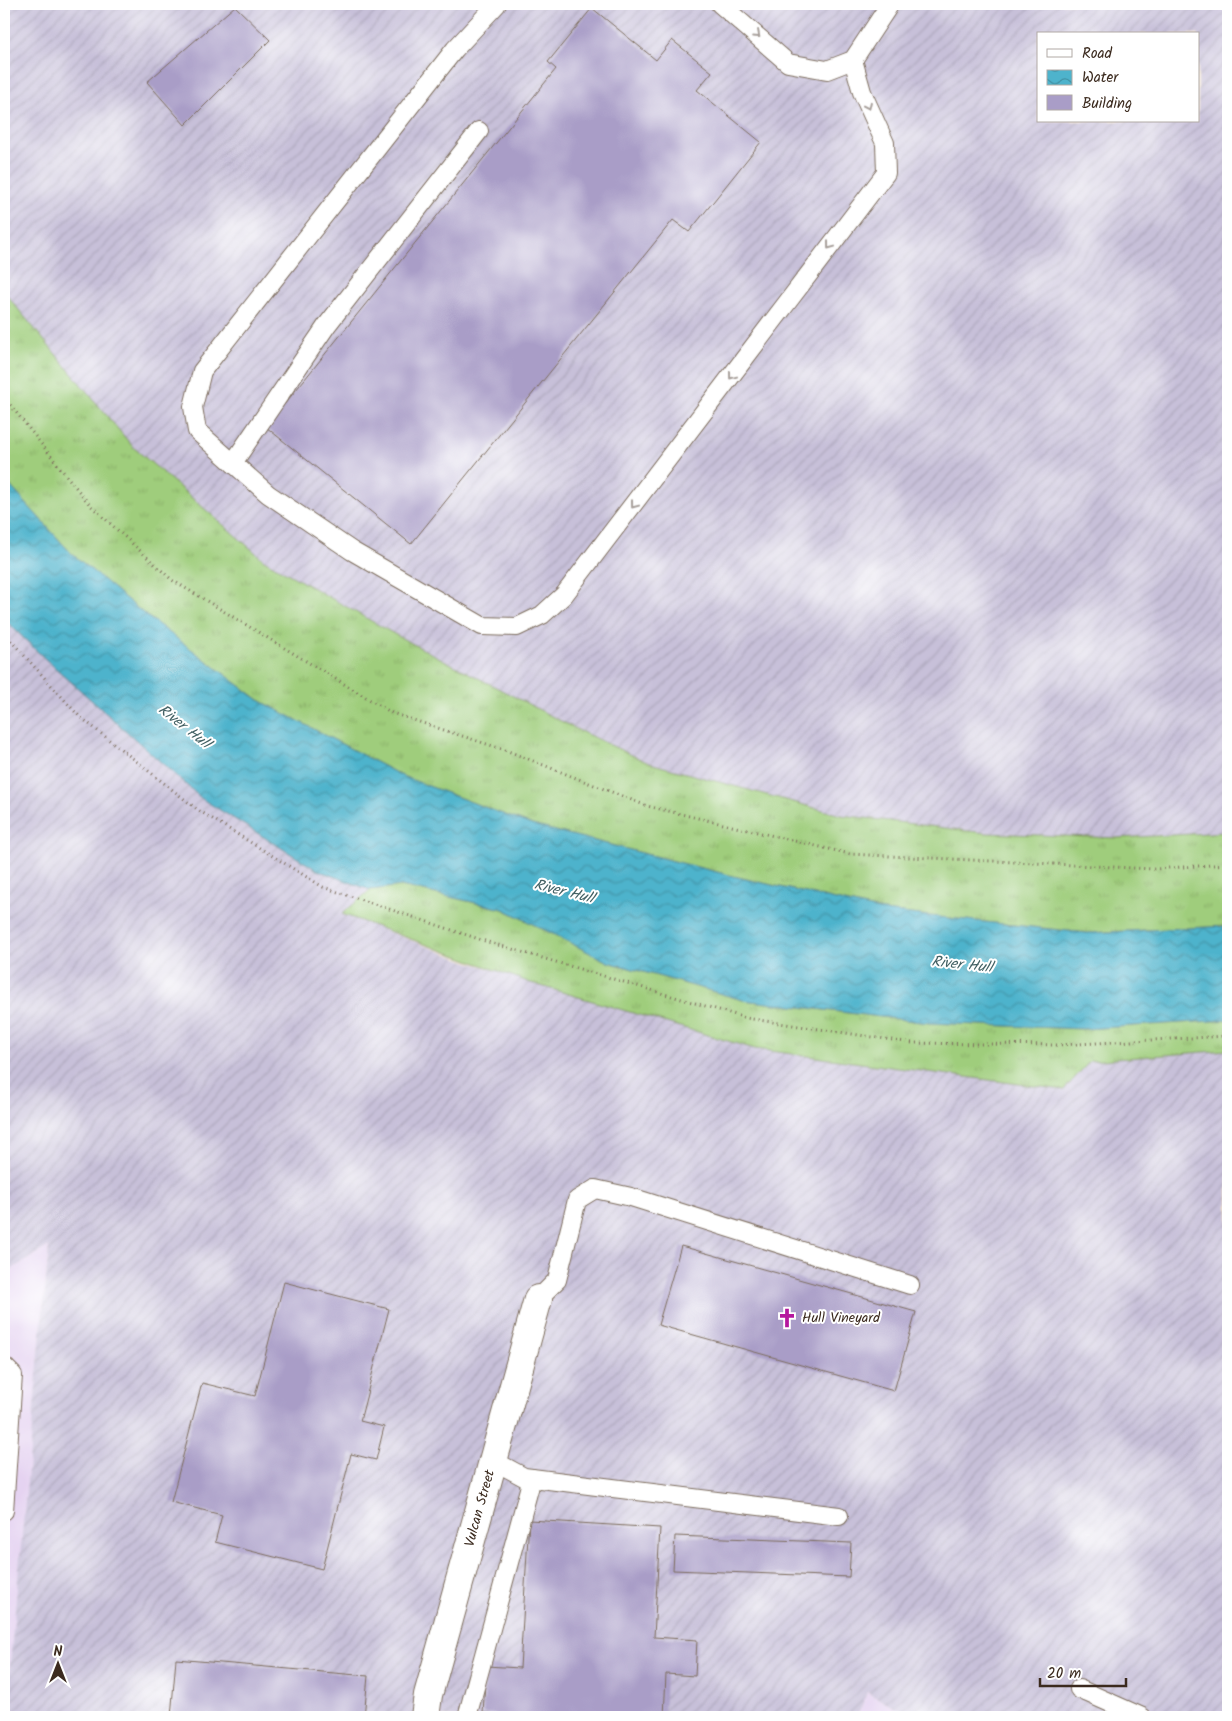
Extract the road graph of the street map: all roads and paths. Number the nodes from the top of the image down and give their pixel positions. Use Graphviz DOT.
graph roads {
  1 [pos="498,4"];
  2 [pos="720,4"];
  3 [pos="890,4"];
  4 [pos="853,60"];
  5 [pos="479,131"];
  6 [pos="4,397"];
  7 [pos="234,464"];
  8 [pos="4,633"];
  9 [pos="1228,864"];
  10 [pos="1228,1036"];
  11 [pos="910,1285"];
  12 [pos="538,1298"];
  13 [pos="4,1366"];
  14 [pos="494,1460"];
  15 [pos="532,1478"];
  16 [pos="4,1512"];
  17 [pos="839,1516"];
  18 [pos="1079,1689"];
  19 [pos="425,1717"];
  20 [pos="467,1717"];
  21 [pos="1142,1717"];
  1 -- 7 [label="lane"];
  2 -- 4 [label="lane, one-way"];
  3 -- 4 [label="lane"];
  4 -- 7 [label="lane, one-way"];
  5 -- 7 [label="lane"];
  6 -- 9 [label="path"];
  8 -- 10 [label="path"];
  11 -- 12 [label="lane"];
  12 -- 14 [label="street, Vulcan Street"];
  13 -- 16 [label="lane"];
  14 -- 15 [label="lane"];
  14 -- 19 [label="street, Vulcan Street"];
  15 -- 17 [label="lane"];
  15 -- 20 [label="lane"];
  18 -- 21 [label="lane"];
}
